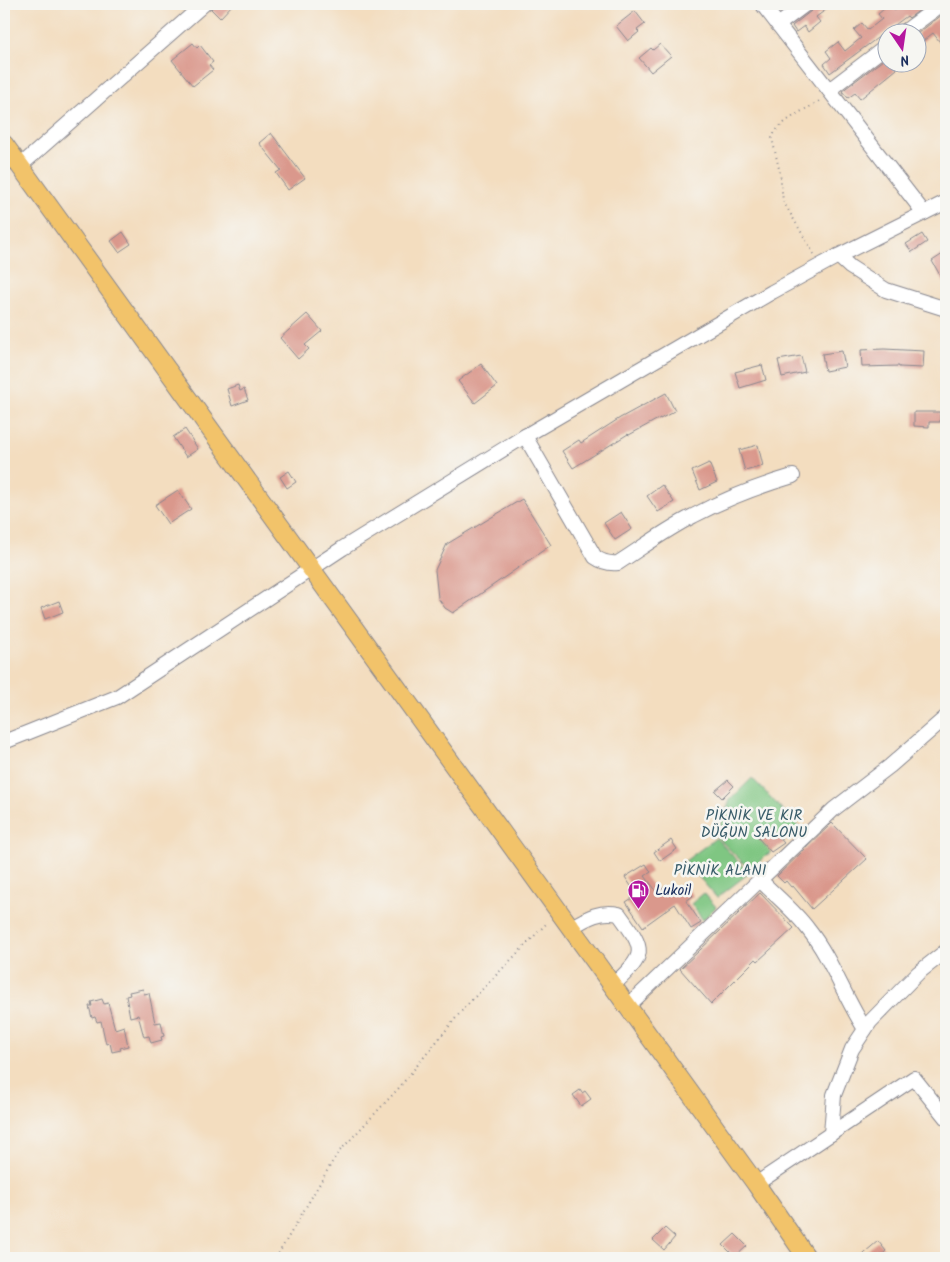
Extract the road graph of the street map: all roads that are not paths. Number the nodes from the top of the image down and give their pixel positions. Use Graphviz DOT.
graph roads {
  1 [pos="762,4"];
  2 [pos="806,4"];
  3 [pos="942,4"];
  4 [pos="201,5"];
  5 [pos="918,22"];
  6 [pos="778,25"];
  7 [pos="878,53"];
  8 [pos="830,92"];
  9 [pos="4,144"];
  10 [pos="20,166"];
  11 [pos="946,202"];
  12 [pos="924,213"];
  13 [pos="838,256"];
  14 [pos="946,309"];
  15 [pos="525,436"];
  16 [pos="793,476"];
  17 [pos="310,569"];
  18 [pos="946,717"];
  19 [pos="4,742"];
  20 [pos="760,880"];
  21 [pos="570,928"];
  22 [pos="946,951"];
  23 [pos="612,986"];
  24 [pos="627,1007"];
  25 [pos="865,1029"];
  26 [pos="946,1118"];
  27 [pos="831,1134"];
  28 [pos="756,1184"];
  29 [pos="807,1258"];
  1 -- 6 [label="street"];
  2 -- 6 [label="street"];
  3 -- 5 [label="street"];
  4 -- 10 [label="street"];
  6 -- 8 [label="street"];
  7 -- 8 [label="street"];
  8 -- 12 [label="street"];
  9 -- 10 [label="main road"];
  10 -- 17 [label="main road"];
  11 -- 12 [label="street"];
  12 -- 13 [label="street"];
  13 -- 14 [label="street"];
  13 -- 15 [label="street"];
  15 -- 16 [label="street"];
  15 -- 17 [label="street"];
  17 -- 19 [label="street"];
  17 -- 21 [label="main road"];
  18 -- 20 [label="street"];
  20 -- 24 [label="street"];
  20 -- 25 [label="street"];
  21 -- 23 [label="main road"];
  21 -- 23 [label="street"];
  22 -- 25 [label="street"];
  23 -- 24 [label="main road"];
  24 -- 28 [label="main road"];
  25 -- 27 [label="street"];
  26 -- 27 [label="street"];
  27 -- 28 [label="street"];
  28 -- 29 [label="main road"];
}
